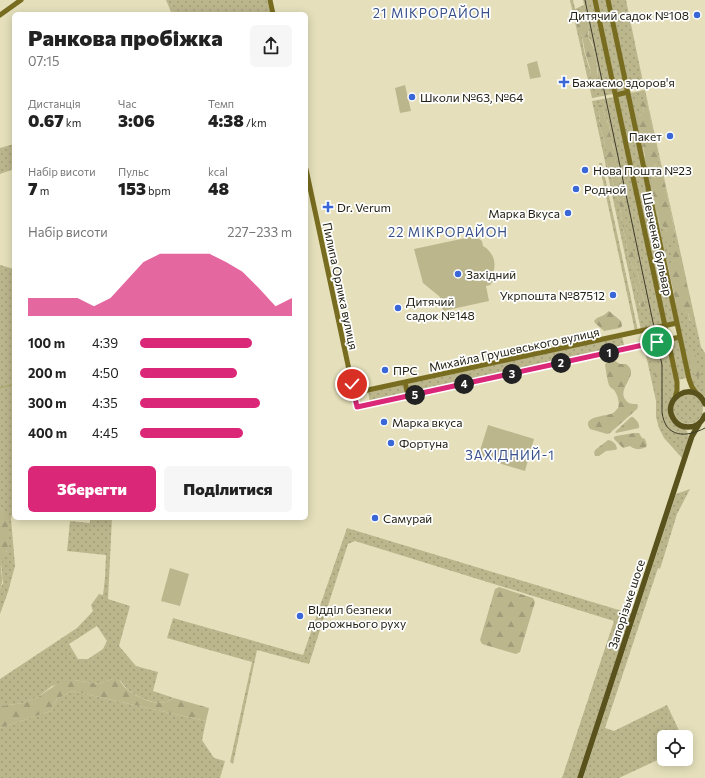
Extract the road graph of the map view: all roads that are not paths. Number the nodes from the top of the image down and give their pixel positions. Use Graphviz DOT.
graph roads {
  1 [pos="21,0"];
  2 [pos="270,0"];
  3 [pos="595,0"];
  4 [pos="608,0"];
  5 [pos="273,12"];
  6 [pos="0,15"];
  7 [pos="628,92"];
  8 [pos="616,95"];
  9 [pos="308,178"];
  10 [pos="677,324"];
  11 [pos="665,326"];
  12 [pos="680,337"];
  13 [pos="668,340"];
  14 [pos="405,382"];
  15 [pos="354,394"];
  16 [pos="408,396"];
  17 [pos="701,397"];
  18 [pos="674,398"];
  19 [pos="705,404"];
  20 [pos="357,407"];
  21 [pos="703,419"];
  22 [pos="684,427"];
  23 [pos="692,436"];
  24 [pos="580,778"];
  1 -- 6 [label="street"];
  2 -- 5 [label="street"];
  3 -- 8 [label="street, Шевченка бульвар"];
  4 -- 7 [label="street, Шевченка бульвар"];
  7 -- 8 [label="street"];
  7 -- 10 [label="street, Шевченка бульвар"];
  8 -- 11 [label="street, Шевченка бульвар"];
  9 -- 15 [label="street, Пилипа Орлика вулиця"];
  10 -- 11 [label="street, Михайла Грушевського вулиця"];
  10 -- 12 [label="street, Шевченка бульвар"];
  11 -- 13 [label="street, Шевченка бульвар"];
  11 -- 14 [label="street, Михайла Грушевського вулиця"];
  12 -- 13 [label="street, Михайла Грушевського вулиця"];
  12 -- 17 [label="street, Шевченка бульвар"];
  13 -- 16 [label="street, Михайла Грушевського вулиця"];
  13 -- 18 [label="street, Шевченка бульвар"];
  14 -- 15 [label="street, Михайла Грушевського вулиця"];
  14 -- 16 [label="street"];
  15 -- 20 [label="street, Пилипа Орлика вулиця"];
  16 -- 20 [label="street, Михайла Грушевського вулиця"];
  17 -- 18 [label="main road"];
  17 -- 19 [label="main road"];
  18 -- 22 [label="main road"];
  21 -- 22 [label="main road"];
  21 -- 23 [label="main road, Запорізьке шосе"];
  22 -- 23 [label="main road"];
  23 -- 24 [label="main road, Запорізьке шосе"];
}
